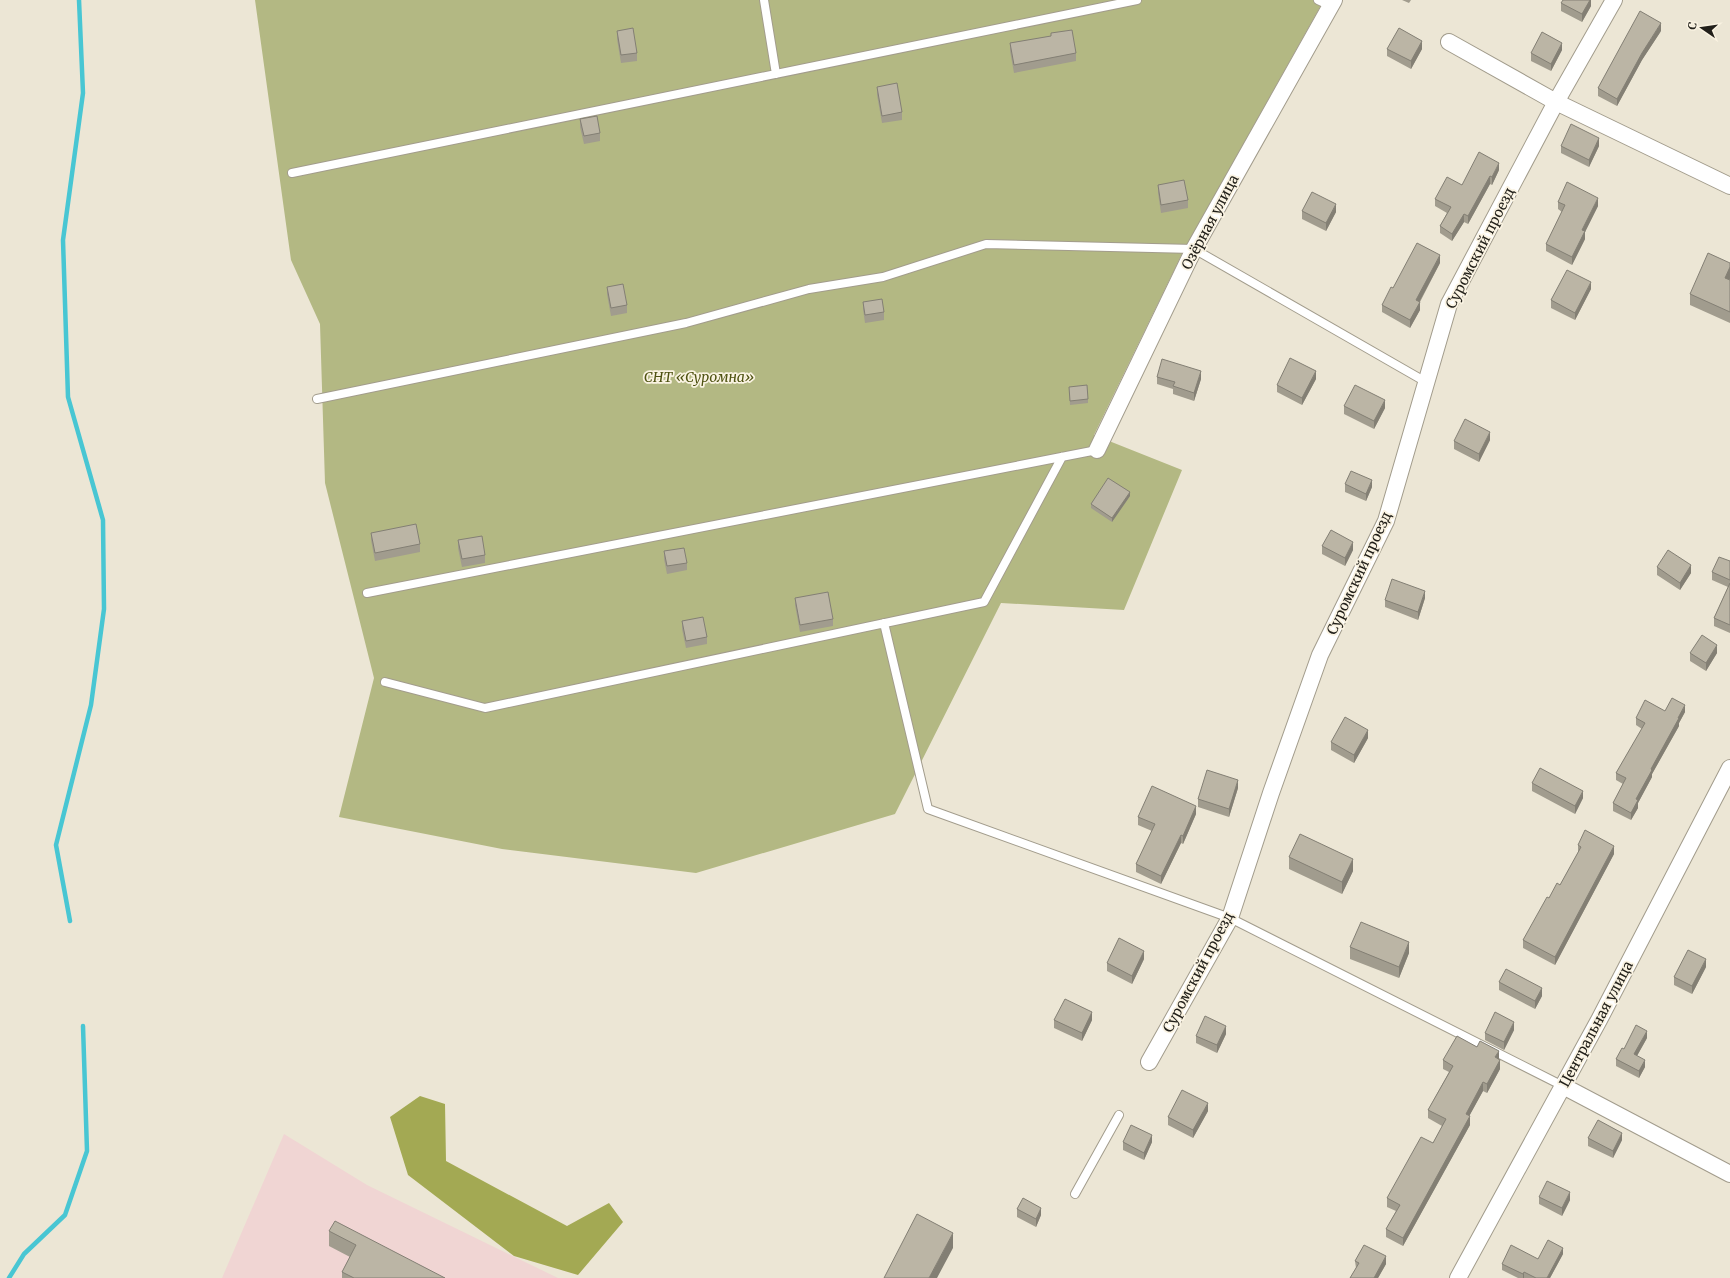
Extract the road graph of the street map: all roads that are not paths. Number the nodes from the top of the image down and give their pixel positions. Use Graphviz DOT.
graph roads {
  1 [pos="764,0"];
  2 [pos="1137,0"];
  3 [pos="1614,0"];
  4 [pos="1328,2"];
  5 [pos="1449,42"];
  6 [pos="776,74"];
  7 [pos="1556,102"];
  8 [pos="292,173"];
  9 [pos="1730,186"];
  10 [pos="1194,248"];
  11 [pos="1426,382"];
  12 [pos="316,399"];
  13 [pos="1097,450"];
  14 [pos="1062,457"];
  15 [pos="367,593"];
  16 [pos="884,623"];
  17 [pos="385,682"];
  18 [pos="1730,768"];
  19 [pos="1230,918"];
  20 [pos="1149,1062"];
  21 [pos="1563,1086"];
  22 [pos="1119,1115"];
  23 [pos="1730,1174"];
  24 [pos="1075,1194"];
  25 [pos="1458,1278"];
  1 -- 6 [label="lane"];
  2 -- 6 [label="lane"];
  3 -- 7 [label="street, Суромский проезд"];
  4 -- 10 [label="street, Озёрная улица"];
  5 -- 7 [label="street"];
  6 -- 8 [label="lane"];
  7 -- 9 [label="street"];
  7 -- 11 [label="street, Суромский проезд"];
  10 -- 11 [label="lane"];
  10 -- 12 [label="lane"];
  10 -- 13 [label="street, Озёрная улица"];
  11 -- 19 [label="street, Суромский проезд"];
  13 -- 14 [label="lane"];
  14 -- 15 [label="lane"];
  14 -- 16 [label="lane"];
  16 -- 17 [label="lane"];
  16 -- 19 [label="lane"];
  18 -- 21 [label="street, Центральная улица"];
  19 -- 20 [label="street, Суромский проезд"];
  19 -- 21 [label="lane"];
  21 -- 23 [label="street"];
  21 -- 25 [label="street, Центральная улица"];
  22 -- 24 [label="lane"];
}
